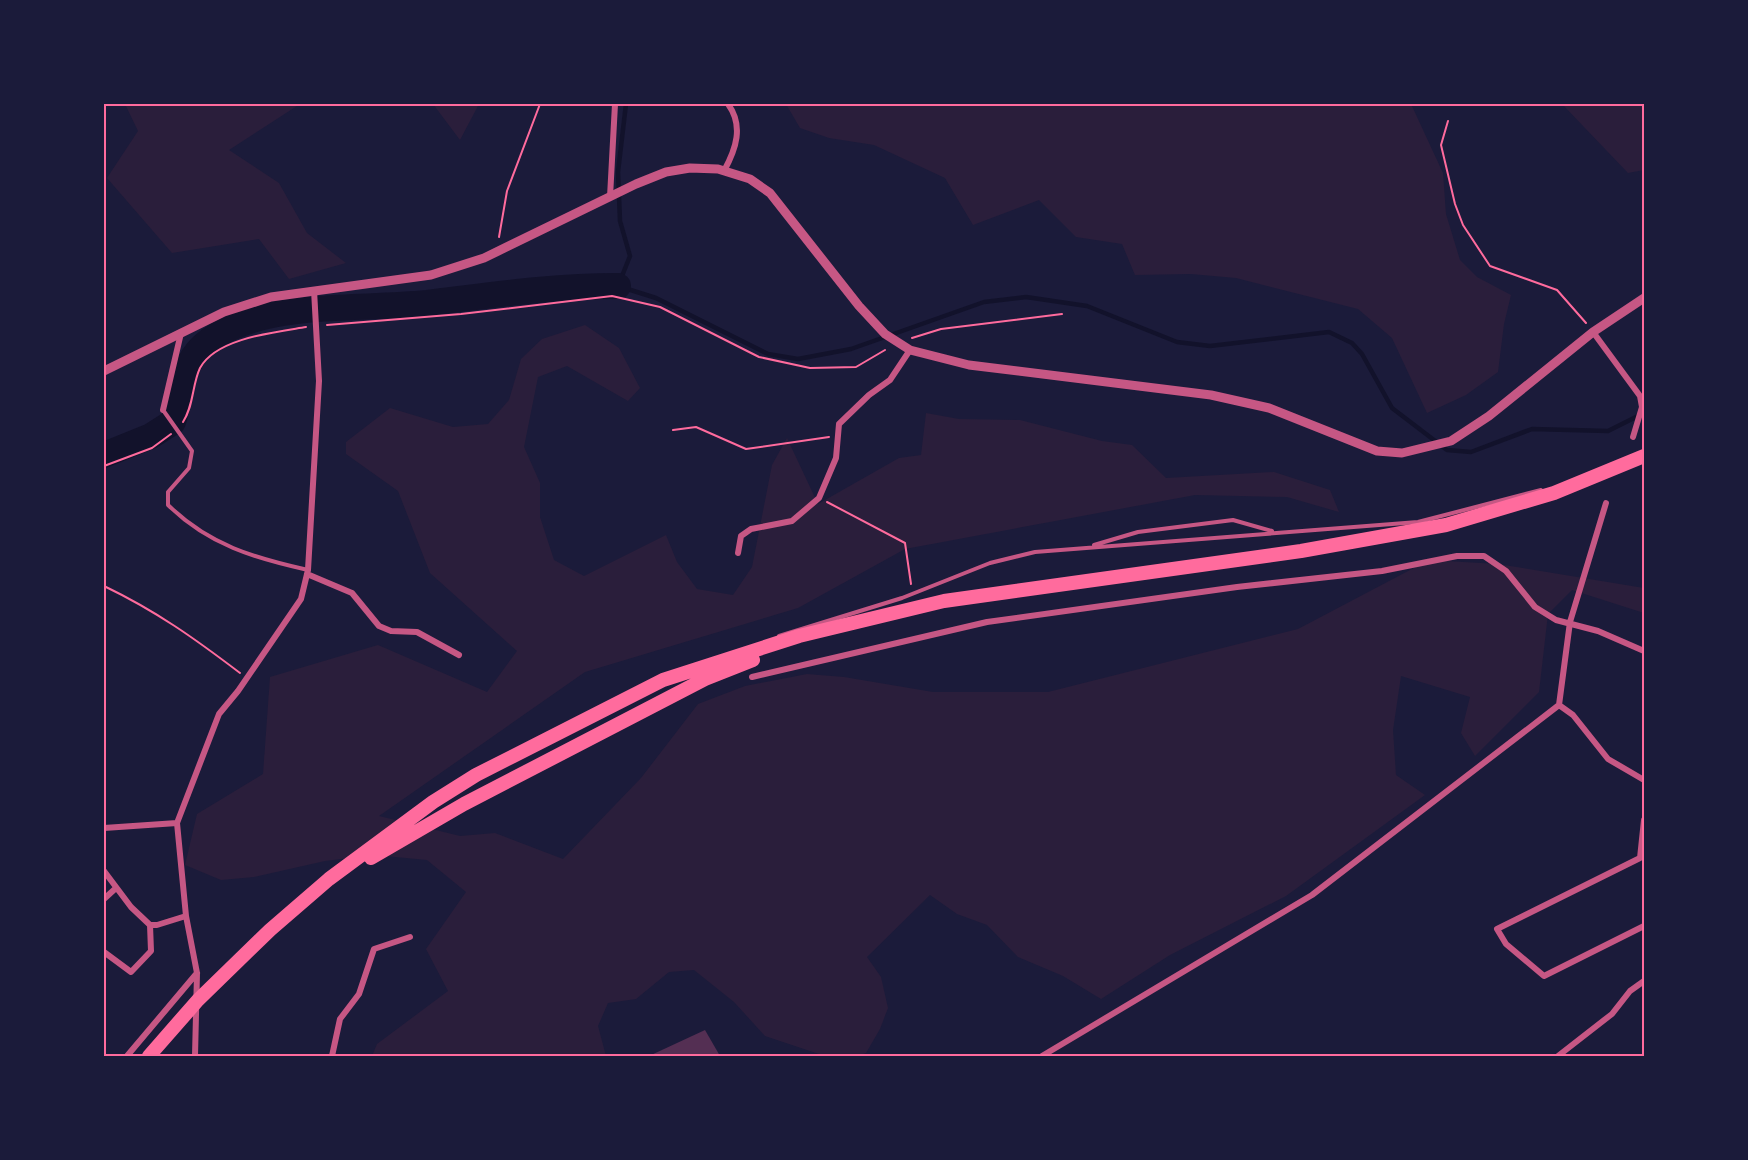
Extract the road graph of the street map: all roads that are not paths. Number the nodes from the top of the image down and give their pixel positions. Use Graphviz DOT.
graph roads {
  1 [pos="615,104"];
  2 [pos="728,104"];
  3 [pos="724,171"];
  4 [pos="610,197"];
  5 [pos="314,290"];
  6 [pos="1644,298"];
  7 [pos="1593,332"];
  8 [pos="181,333"];
  9 [pos="910,350"];
  10 [pos="104,371"];
  11 [pos="163,410"];
  12 [pos="1634,437"];
  13 [pos="1644,456"];
  14 [pos="1644,465"];
  15 [pos="1609,471"];
  16 [pos="1606,503"];
  17 [pos="1278,532"];
  18 [pos="1088,547"];
  19 [pos="738,553"];
  20 [pos="307,572"];
  21 [pos="1570,622"];
  22 [pos="1644,651"];
  23 [pos="749,652"];
  24 [pos="459,655"];
  25 [pos="752,677"];
  26 [pos="1559,705"];
  27 [pos="1644,780"];
  28 [pos="1644,820"];
  29 [pos="177,823"];
  30 [pos="104,828"];
  31 [pos="104,871"];
  32 [pos="116,888"];
  33 [pos="104,899"];
  34 [pos="186,916"];
  35 [pos="150,925"];
  36 [pos="1644,926"];
  37 [pos="274,933"];
  38 [pos="410,937"];
  39 [pos="104,952"];
  40 [pos="197,973"];
  41 [pos="1644,981"];
  42 [pos="127,1056"];
  43 [pos="149,1056"];
  44 [pos="160,1056"];
  45 [pos="195,1056"];
  46 [pos="332,1056"];
  47 [pos="1042,1056"];
  48 [pos="1558,1056"];
  1 -- 4 [label="street"];
  2 -- 3 [label="street"];
  3 -- 4 [label="street"];
  3 -- 9 [label="street"];
  4 -- 5 [label="street"];
  5 -- 8 [label="street"];
  5 -- 20 [label="street"];
  6 -- 7 [label="street"];
  7 -- 9 [label="street"];
  7 -- 12 [label="street"];
  8 -- 10 [label="street"];
  8 -- 11 [label="street"];
  9 -- 19 [label="street"];
  11 -- 20 [label="lane"];
  13 -- 15 [label="highway"];
  14 -- 37 [label="highway"];
  15 -- 17 [label="lane"];
  15 -- 23 [label="highway"];
  16 -- 21 [label="street"];
  17 -- 18 [label="lane"];
  17 -- 18 [label="lane"];
  18 -- 23 [label="lane"];
  20 -- 24 [label="street"];
  20 -- 29 [label="street"];
  21 -- 22 [label="street"];
  21 -- 25 [label="street"];
  21 -- 26 [label="street"];
  23 -- 37 [label="highway"];
  26 -- 27 [label="street"];
  26 -- 47 [label="street"];
  28 -- 36 [label="street"];
  29 -- 30 [label="street"];
  29 -- 34 [label="street"];
  31 -- 32 [label="street"];
  32 -- 33 [label="street"];
  32 -- 35 [label="street"];
  34 -- 35 [label="street"];
  34 -- 40 [label="street"];
  35 -- 39 [label="street"];
  37 -- 43 [label="highway"];
  37 -- 44 [label="highway"];
  38 -- 46 [label="street"];
  40 -- 42 [label="street"];
  40 -- 45 [label="street"];
  41 -- 48 [label="street"];
}
